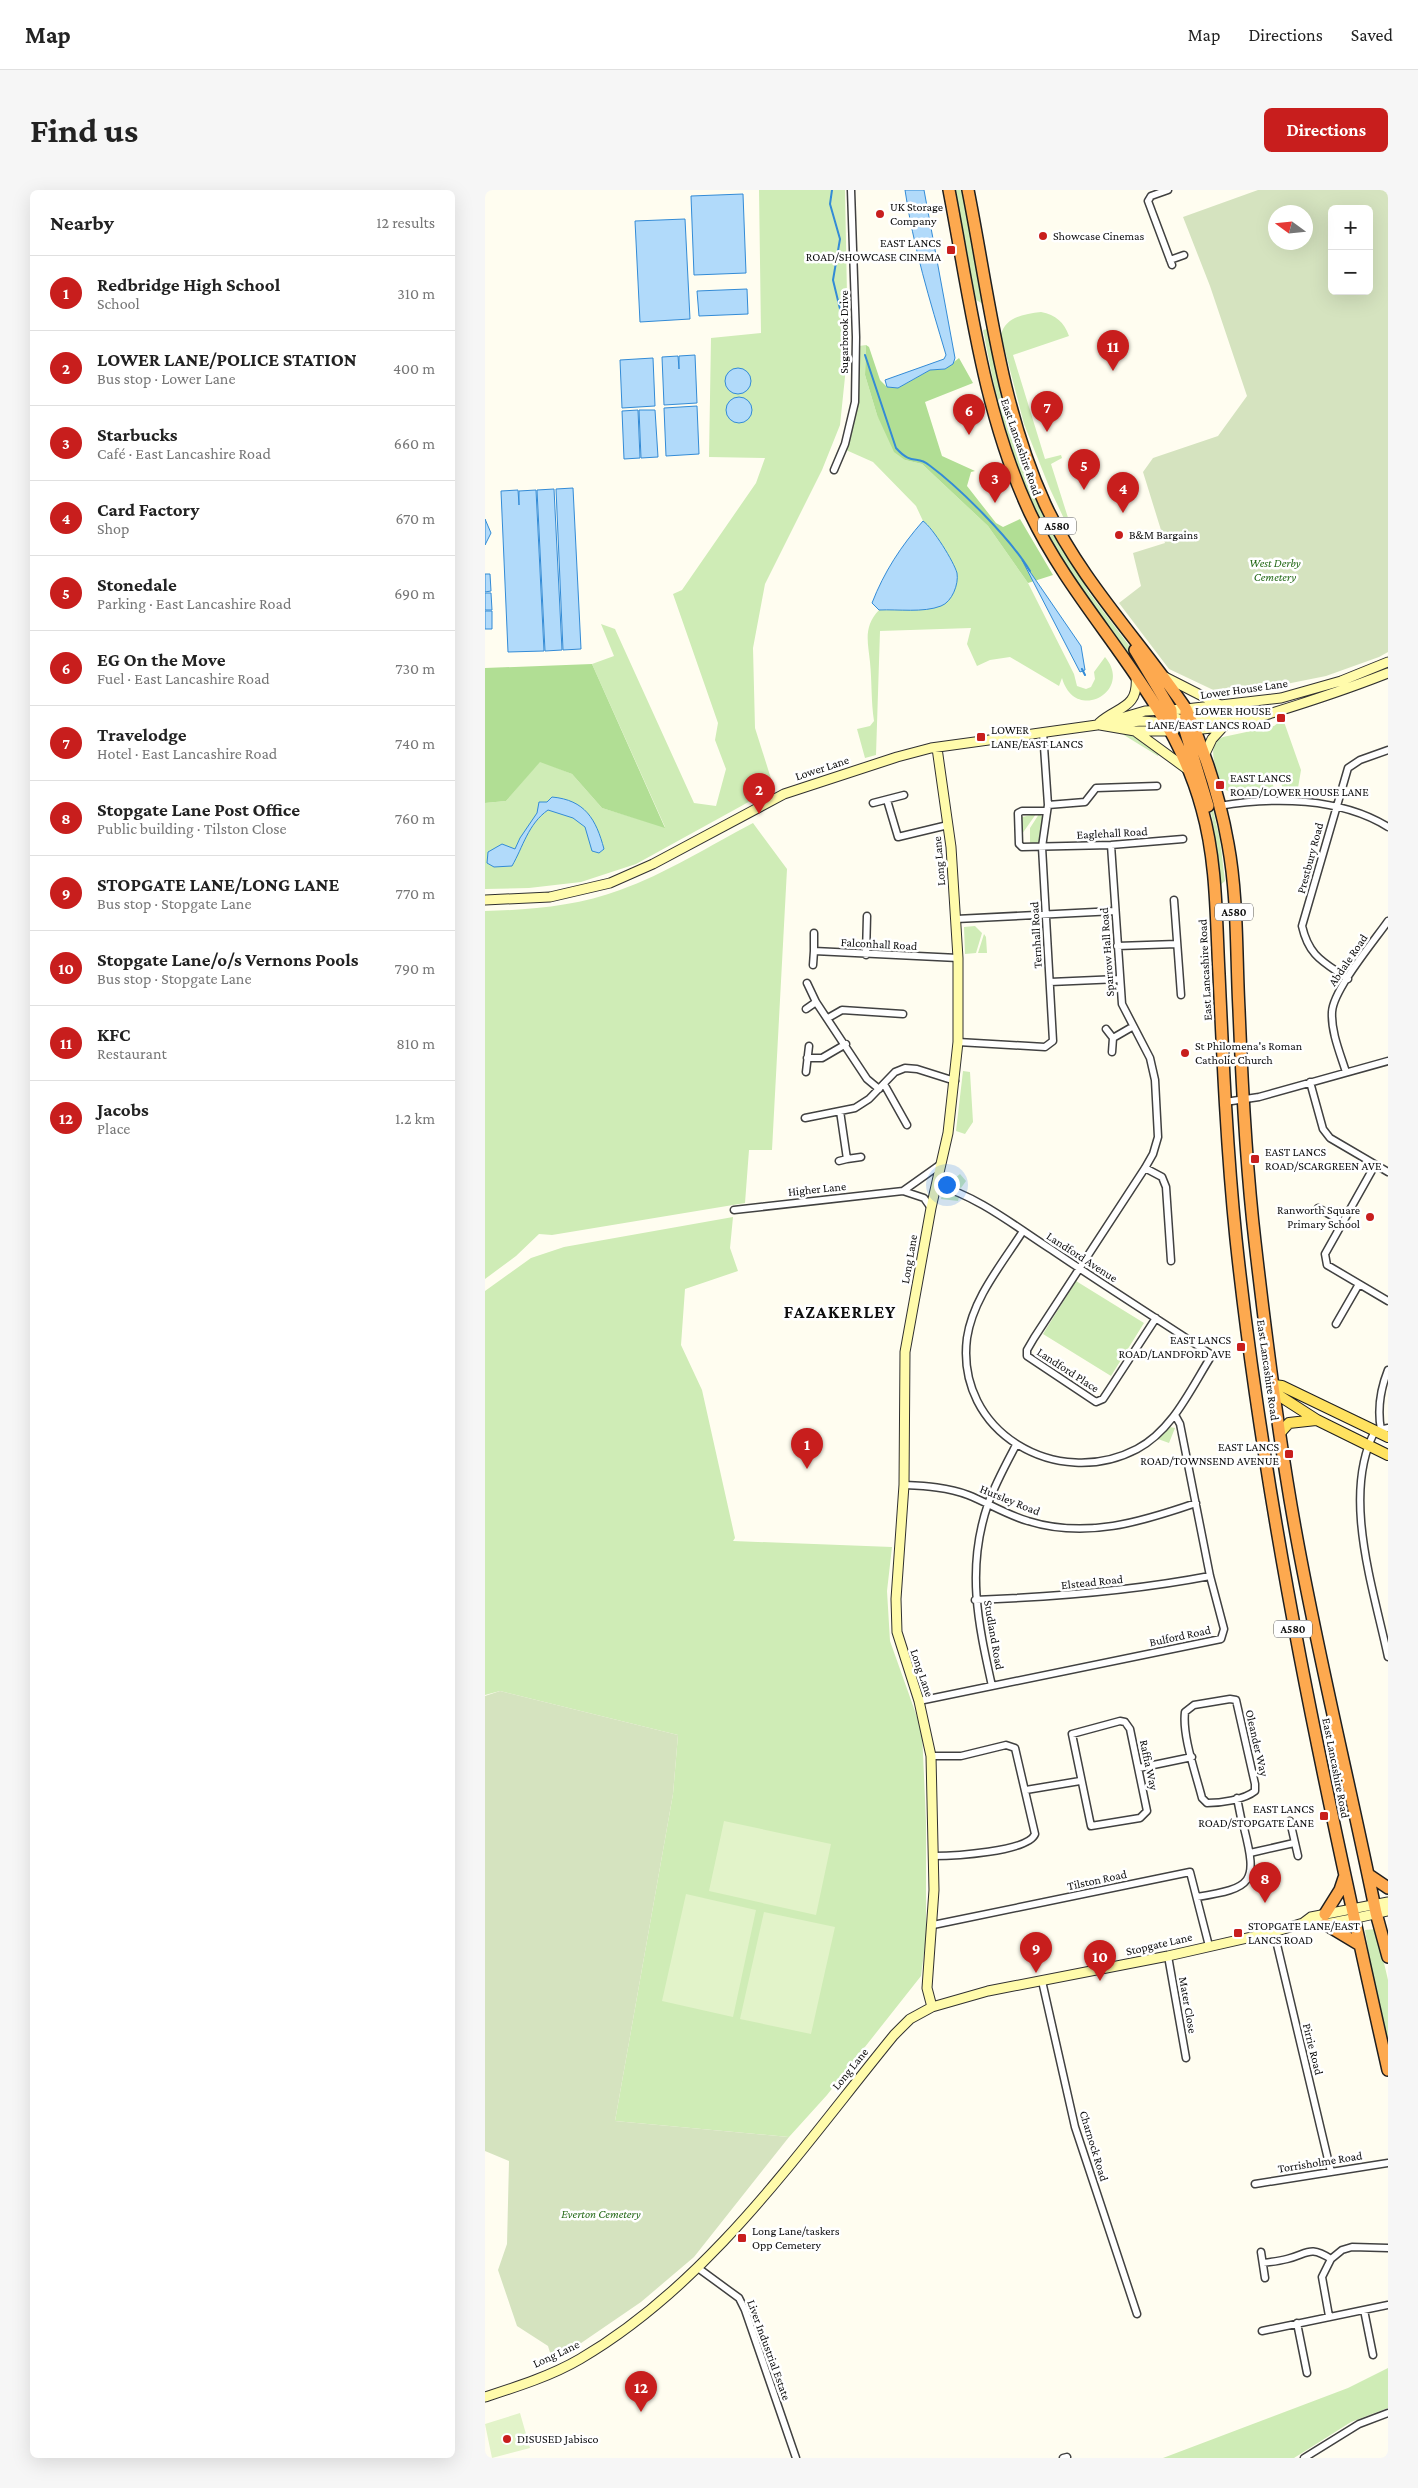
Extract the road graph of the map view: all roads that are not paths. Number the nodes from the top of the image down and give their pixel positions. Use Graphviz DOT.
graph roads {
  1 [pos="851,190"];
  2 [pos="949,190"];
  3 [pos="969,190"];
  4 [pos="1168,190"];
  5 [pos="1184,255"];
  6 [pos="834,470"];
  7 [pos="1082,570"];
  8 [pos="1388,662"];
  9 [pos="1135,671"];
  10 [pos="1388,673"];
  11 [pos="1162,675"];
  12 [pos="1224,706"];
  13 [pos="1159,710"];
  14 [pos="1282,710"];
  15 [pos="1170,721"];
  16 [pos="1188,723"];
  17 [pos="1097,725"];
  18 [pos="1222,728"];
  19 [pos="1135,731"];
  20 [pos="1043,732"];
  21 [pos="937,748"];
  22 [pos="1388,750"];
  23 [pos="1204,756"];
  24 [pos="1187,768"];
  25 [pos="1157,786"];
  26 [pos="904,795"];
  27 [pos="887,800"];
  28 [pos="873,803"];
  29 [pos="1219,806"];
  30 [pos="1336,806"];
  31 [pos="1047,808"];
  32 [pos="948,826"];
  33 [pos="1388,826"];
  34 [pos="1183,839"];
  35 [pos="1209,840"];
  36 [pos="1111,845"];
  37 [pos="1042,847"];
  38 [pos="485,900"];
  39 [pos="1174,900"];
  40 [pos="1115,911"];
  41 [pos="1046,915"];
  42 [pos="867,916"];
  43 [pos="956,919"];
  44 [pos="1388,921"];
  45 [pos="814,933"];
  46 [pos="1177,944"];
  47 [pos="1117,946"];
  48 [pos="813,951"];
  49 [pos="866,955"];
  50 [pos="958,958"];
  51 [pos="813,965"];
  52 [pos="1119,979"];
  53 [pos="1348,979"];
  54 [pos="1050,982"];
  55 [pos="807,983"];
  56 [pos="1181,995"];
  57 [pos="816,1002"];
  58 [pos="806,1008"];
  59 [pos="903,1014"];
  60 [pos="828,1018"];
  61 [pos="1132,1027"];
  62 [pos="1106,1028"];
  63 [pos="1113,1038"];
  64 [pos="958,1042"];
  65 [pos="846,1044"];
  66 [pos="809,1046"];
  67 [pos="1111,1052"];
  68 [pos="807,1058"];
  69 [pos="1388,1061"];
  70 [pos="806,1072"];
  71 [pos="1345,1072"];
  72 [pos="955,1081"];
  73 [pos="1310,1082"];
  74 [pos="881,1086"];
  75 [pos="1243,1100"];
  76 [pos="1225,1102"];
  77 [pos="840,1111"];
  78 [pos="805,1118"];
  79 [pos="907,1126"];
  80 [pos="861,1157"];
  81 [pos="847,1159"];
  82 [pos="839,1161"];
  83 [pos="941,1164"];
  84 [pos="1375,1165"];
  85 [pos="1145,1168"];
  86 [pos="1388,1172"];
  87 [pos="936,1185"];
  88 [pos="903,1191"];
  89 [pos="931,1208"];
  90 [pos="1318,1208"];
  91 [pos="734,1210"];
  92 [pos="1343,1222"];
  93 [pos="1023,1231"];
  94 [pos="1171,1261"];
  95 [pos="1079,1268"];
  96 [pos="1359,1284"];
  97 [pos="1388,1301"];
  98 [pos="1156,1318"];
  99 [pos="1336,1324"];
  100 [pos="1388,1370"];
  101 [pos="1255,1377"];
  102 [pos="1272,1389"];
  103 [pos="1259,1405"];
  104 [pos="1175,1416"];
  105 [pos="1317,1420"];
  106 [pos="1388,1428"];
  107 [pos="1280,1433"];
  108 [pos="1381,1433"];
  109 [pos="1016,1445"];
  110 [pos="1368,1445"];
  111 [pos="1388,1454"];
  112 [pos="904,1485"];
  113 [pos="1196,1503"];
  114 [pos="988,1504"];
  115 [pos="1210,1576"];
  116 [pos="975,1600"];
  117 [pos="1388,1657"];
  118 [pos="992,1686"];
  119 [pos="919,1701"];
  120 [pos="931,1756"];
  121 [pos="1192,1757"];
  122 [pos="1139,1768"];
  123 [pos="1080,1781"];
  124 [pos="1026,1790"];
  125 [pos="1237,1798"];
  126 [pos="1290,1821"];
  127 [pos="1294,1844"];
  128 [pos="1250,1853"];
  129 [pos="933,1856"];
  130 [pos="1298,1856"];
  131 [pos="1369,1874"];
  132 [pos="1344,1878"];
  133 [pos="1388,1888"];
  134 [pos="1197,1897"];
  135 [pos="1388,1902"];
  136 [pos="1380,1909"];
  137 [pos="1353,1913"];
  138 [pos="1325,1919"];
  139 [pos="933,1925"];
  140 [pos="1274,1932"];
  141 [pos="1386,1936"];
  142 [pos="1360,1945"];
  143 [pos="1209,1946"];
  144 [pos="1168,1956"];
  145 [pos="1388,1957"];
  146 [pos="1042,1981"];
  147 [pos="932,2007"];
  148 [pos="1186,2058"];
  149 [pos="1388,2070"];
  150 [pos="1388,2163"];
  151 [pos="1331,2172"];
  152 [pos="1255,2184"];
  153 [pos="1388,2248"];
  154 [pos="1261,2252"];
  155 [pos="1331,2259"];
  156 [pos="1263,2263"];
  157 [pos="697,2268"];
  158 [pos="1265,2278"];
  159 [pos="1388,2305"];
  160 [pos="1363,2310"];
  161 [pos="1137,2314"];
  162 [pos="1329,2316"];
  163 [pos="1297,2323"];
  164 [pos="1262,2331"];
  165 [pos="1373,2355"];
  166 [pos="1307,2373"];
  167 [pos="485,2397"];
  168 [pos="1388,2413"];
  169 [pos="796,2458"];
  170 [pos="1305,2458"];
  1 -- 6 [label="street, Sugarbrook Drive"];
  2 -- 9 [label="highway, East Lancashire Road / A580"];
  3 -- 7 [label="highway, East Lancashire Road / A580"];
  4 -- 5 [label="street"];
  7 -- 11 [label="highway, East Lancashire Road / A580"];
  7 -- 15 [label="highway"];
  8 -- 12 [label="street, Lower House Lane"];
  9 -- 13 [label="highway, East Lancashire Road / A580"];
  9 -- 17 [label="street"];
  10 -- 14 [label="street, Lower House Lane"];
  11 -- 12 [label="street"];
  11 -- 16 [label="highway, East Lancashire Road / A580"];
  12 -- 16 [label="street, Lower House Lane"];
  13 -- 15 [label="highway, East Lancashire Road / A580"];
  13 -- 17 [label="street, Lower Lane"];
  14 -- 16 [label="street"];
  14 -- 18 [label="street, Lower House Lane"];
  15 -- 16 [label="street, Lower House Lane"];
  15 -- 16 [label="street, Lower House Lane"];
  15 -- 17 [label="street"];
  15 -- 19 [label="street, Lower Lane"];
  15 -- 24 [label="highway, East Lancashire Road / A580"];
  16 -- 18 [label="street, Lower House Lane"];
  16 -- 23 [label="highway, East Lancashire Road / A580"];
  16 -- 35 [label="highway"];
  17 -- 19 [label="street, Lower Lane"];
  17 -- 20 [label="street, Lower Lane"];
  18 -- 23 [label="street"];
  19 -- 24 [label="street"];
  20 -- 21 [label="street, Lower Lane"];
  20 -- 31 [label="street, Ternhall Road"];
  21 -- 32 [label="street, Long Lane"];
  21 -- 38 [label="street, Lower Lane"];
  22 -- 30 [label="street, Prestbury Road"];
  23 -- 29 [label="highway, East Lancashire Road / A580"];
  24 -- 35 [label="highway, East Lancashire Road / A580"];
  25 -- 31 [label="street"];
  26 -- 27 [label="street"];
  27 -- 28 [label="street"];
  27 -- 32 [label="street"];
  29 -- 30 [label="street"];
  29 -- 75 [label="highway, East Lancashire Road / A580"];
  30 -- 33 [label="street"];
  30 -- 53 [label="street, Prestbury Road"];
  31 -- 37 [label="street, Ternhall Road"];
  31 -- 37 [label="street, Eaglehall Road"];
  32 -- 43 [label="street, Long Lane"];
  34 -- 36 [label="street, Eaglehall Road"];
  35 -- 76 [label="highway, East Lancashire Road / A580"];
  36 -- 37 [label="street, Eaglehall Road"];
  36 -- 40 [label="street, Sparrow Hall Road"];
  37 -- 41 [label="street, Ternhall Road"];
  39 -- 46 [label="street"];
  40 -- 41 [label="street"];
  40 -- 47 [label="street, Sparrow Hall Road"];
  41 -- 43 [label="street"];
  41 -- 54 [label="street, Ternhall Road"];
  42 -- 49 [label="street"];
  43 -- 50 [label="street, Long Lane"];
  44 -- 53 [label="street, Abdale Road"];
  45 -- 48 [label="street"];
  46 -- 47 [label="street"];
  46 -- 56 [label="street"];
  47 -- 52 [label="street, Sparrow Hall Road"];
  48 -- 49 [label="street, Falconhall Road"];
  48 -- 51 [label="street"];
  49 -- 50 [label="street, Falconhall Road"];
  50 -- 64 [label="street, Long Lane"];
  52 -- 54 [label="street"];
  52 -- 61 [label="street, Sparrow Hall Road"];
  53 -- 71 [label="street, Abdale Road"];
  54 -- 64 [label="street, Ternhall Road"];
  55 -- 57 [label="street"];
  57 -- 58 [label="street"];
  57 -- 60 [label="street"];
  59 -- 60 [label="street"];
  60 -- 65 [label="street"];
  61 -- 63 [label="street"];
  61 -- 85 [label="street, Sparrow Hall Road"];
  62 -- 63 [label="street"];
  63 -- 67 [label="street"];
  64 -- 72 [label="street, Long Lane"];
  65 -- 68 [label="street"];
  65 -- 74 [label="street"];
  66 -- 68 [label="street"];
  68 -- 70 [label="street"];
  69 -- 71 [label="street"];
  71 -- 73 [label="street"];
  72 -- 74 [label="street"];
  72 -- 83 [label="street, Long Lane"];
  73 -- 75 [label="street"];
  73 -- 84 [label="street"];
  74 -- 77 [label="street"];
  74 -- 79 [label="street"];
  75 -- 76 [label="street"];
  75 -- 102 [label="highway, East Lancashire Road / A580"];
  76 -- 101 [label="highway, East Lancashire Road / A580"];
  77 -- 78 [label="street"];
  77 -- 81 [label="street"];
  80 -- 81 [label="street"];
  81 -- 82 [label="street"];
  83 -- 87 [label="street, Long Lane"];
  83 -- 88 [label="street, Higher Lane"];
  84 -- 86 [label="street"];
  84 -- 92 [label="street"];
  85 -- 94 [label="street"];
  85 -- 95 [label="street, Sparrow Hall Road"];
  87 -- 89 [label="street, Long Lane"];
  87 -- 93 [label="street, Landford Avenue"];
  88 -- 89 [label="street, Higher Lane"];
  88 -- 91 [label="street, Higher Lane"];
  89 -- 112 [label="street, Long Lane"];
  90 -- 92 [label="street"];
  92 -- 96 [label="street"];
  93 -- 95 [label="street, Landford Avenue"];
  93 -- 109 [label="street"];
  95 -- 98 [label="street, Landford Avenue"];
  95 -- 98 [label="street, Landford Place"];
  96 -- 97 [label="street"];
  96 -- 99 [label="street"];
  98 -- 104 [label="street, Landford Avenue"];
  100 -- 108 [label="street"];
  101 -- 102 [label="highway"];
  101 -- 103 [label="highway, East Lancashire Road / A580"];
  102 -- 103 [label="highway"];
  102 -- 105 [label="main road"];
  102 -- 107 [label="highway, East Lancashire Road / A580"];
  102 -- 108 [label="main road"];
  103 -- 132 [label="highway, East Lancashire Road / A580"];
  104 -- 109 [label="street"];
  104 -- 113 [label="street, Bulford Road"];
  105 -- 107 [label="main road"];
  105 -- 110 [label="main road"];
  106 -- 108 [label="street"];
  107 -- 131 [label="highway, East Lancashire Road / A580"];
  108 -- 110 [label="street"];
  109 -- 114 [label="street, Studland Road"];
  110 -- 111 [label="main road"];
  110 -- 117 [label="street"];
  112 -- 114 [label="street, Hursley Road"];
  112 -- 119 [label="street, Long Lane"];
  113 -- 114 [label="street, Hursley Road"];
  113 -- 115 [label="street, Bulford Road"];
  114 -- 116 [label="street, Studland Road"];
  115 -- 116 [label="street, Elstead Road"];
  115 -- 118 [label="street, Bulford Road"];
  116 -- 118 [label="street, Studland Road"];
  118 -- 119 [label="street, Bulford Road"];
  119 -- 120 [label="street, Long Lane"];
  120 -- 124 [label="street"];
  120 -- 129 [label="street, Long Lane"];
  121 -- 122 [label="street"];
  121 -- 125 [label="street, Oleander Way"];
  121 -- 125 [label="street, Oleander Way"];
  122 -- 123 [label="street, Raffia Way"];
  122 -- 123 [label="street, Raffia Way"];
  123 -- 124 [label="street"];
  124 -- 129 [label="street"];
  125 -- 128 [label="street"];
  126 -- 127 [label="street"];
  127 -- 128 [label="street"];
  127 -- 130 [label="street"];
  128 -- 134 [label="street"];
  129 -- 139 [label="street, Long Lane"];
  131 -- 133 [label="highway"];
  131 -- 136 [label="highway, East Lancashire Road / A580"];
  132 -- 137 [label="highway, East Lancashire Road / A580"];
  132 -- 138 [label="highway"];
  134 -- 139 [label="street, Tilston Road"];
  134 -- 143 [label="street, Tilston Road"];
  135 -- 136 [label="street, Stopgate Lane"];
  136 -- 137 [label="street, Stopgate Lane"];
  136 -- 141 [label="highway, A580"];
  137 -- 138 [label="street, Stopgate Lane"];
  137 -- 142 [label="highway, A580"];
  138 -- 140 [label="street, Stopgate Lane"];
  138 -- 142 [label="highway"];
  139 -- 147 [label="street, Long Lane"];
  140 -- 143 [label="street, Stopgate Lane"];
  140 -- 151 [label="street, Pirrie Road"];
  141 -- 145 [label="highway, A580"];
  142 -- 149 [label="highway, A580"];
  143 -- 144 [label="street, Stopgate Lane"];
  144 -- 146 [label="street, Stopgate Lane"];
  144 -- 148 [label="street, Mater Close"];
  146 -- 147 [label="street, Stopgate Lane"];
  146 -- 161 [label="street, Charnock Road"];
  147 -- 157 [label="street, Long Lane"];
  150 -- 151 [label="street, Torrisholme Road"];
  151 -- 152 [label="street, Torrisholme Road"];
  153 -- 155 [label="street"];
  154 -- 156 [label="street"];
  155 -- 156 [label="street"];
  155 -- 162 [label="street"];
  156 -- 158 [label="street"];
  157 -- 167 [label="street, Long Lane"];
  157 -- 169 [label="street, Liver Industrial Estate"];
  159 -- 160 [label="street"];
  160 -- 162 [label="street"];
  160 -- 165 [label="street"];
  162 -- 163 [label="street"];
  163 -- 164 [label="street"];
  163 -- 166 [label="street"];
  168 -- 170 [label="street"];
}
